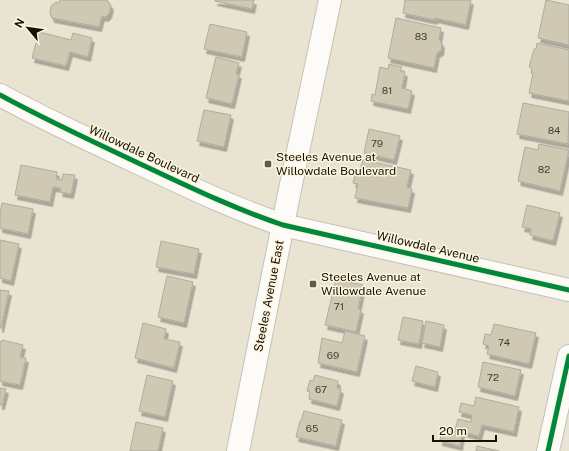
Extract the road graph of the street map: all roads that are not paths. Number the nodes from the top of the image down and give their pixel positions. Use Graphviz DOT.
graph roads {
  1 [pos="330,0"];
  2 [pos="0,95"];
  3 [pos="283,225"];
  4 [pos="569,290"];
  5 [pos="569,356"];
  6 [pos="238,451"];
  7 [pos="548,451"];
  1 -- 3 [label="street, Steeles Avenue East"];
  2 -- 3 [label="street, Willowdale Boulevard"];
  3 -- 4 [label="street, Willowdale Avenue"];
  3 -- 6 [label="street, Steeles Avenue East"];
  5 -- 7 [label="street"];
}
